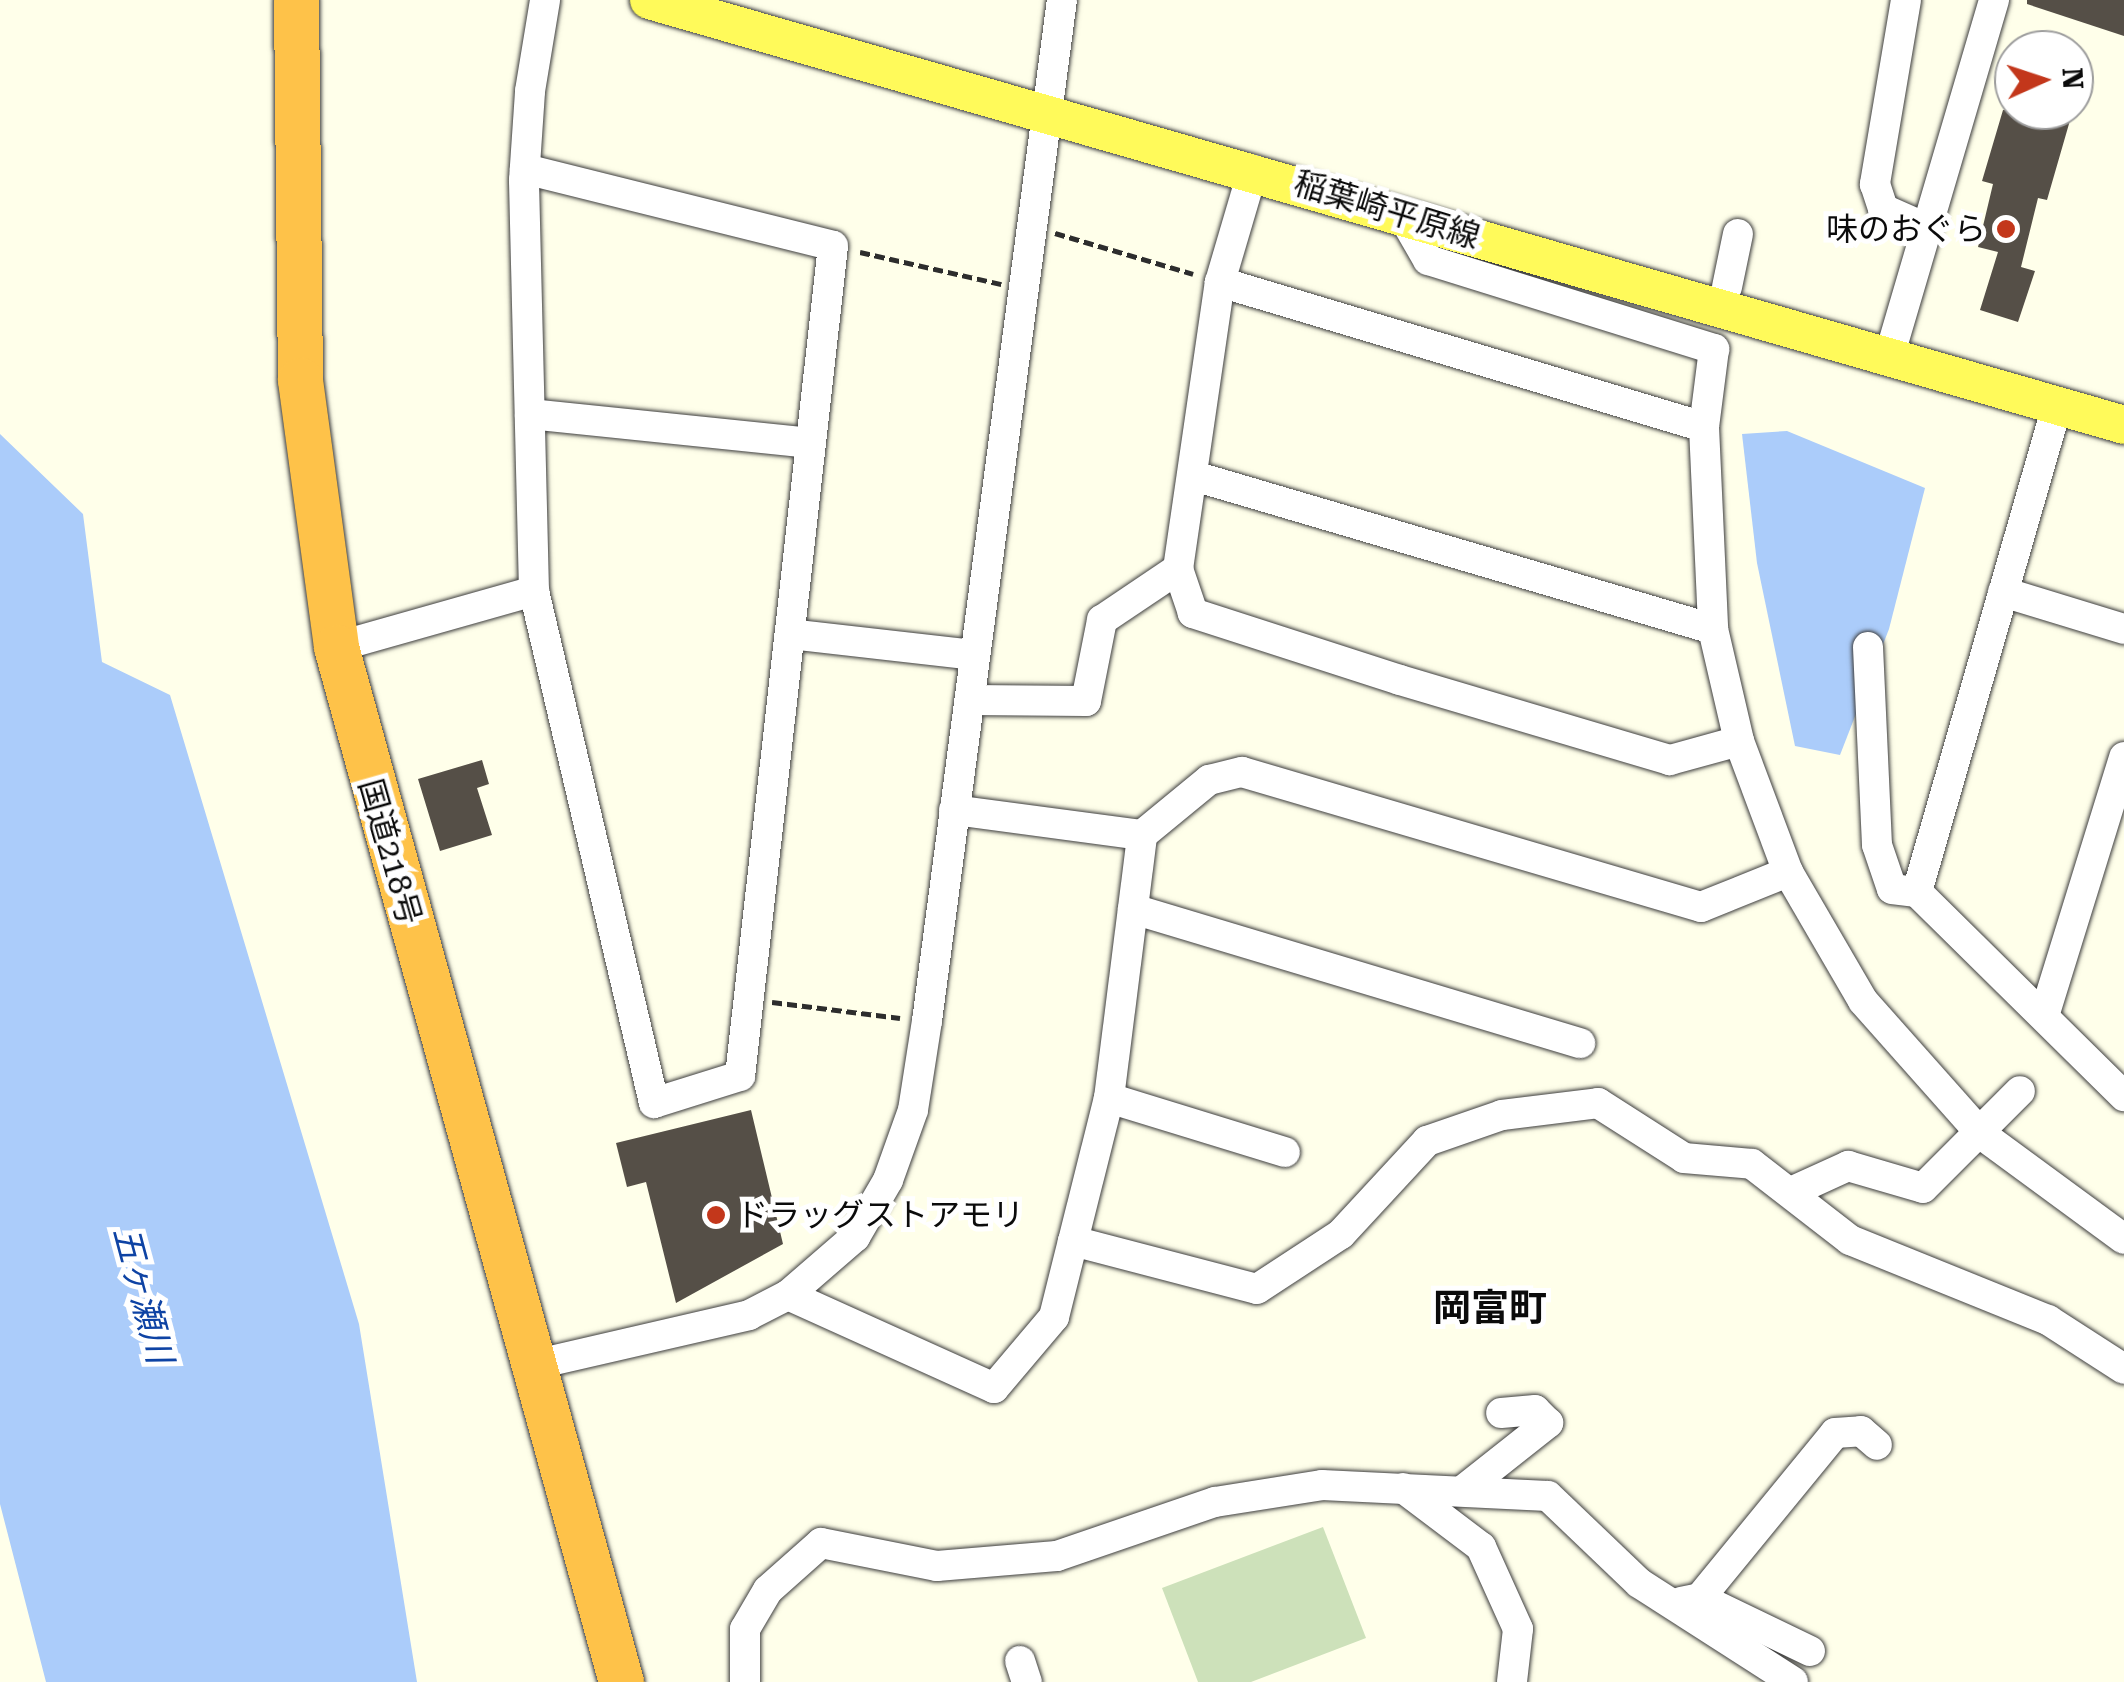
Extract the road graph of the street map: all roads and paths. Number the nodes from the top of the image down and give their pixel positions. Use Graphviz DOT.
graph roads {
  1 [pos="296,0"];
  2 [pos="545,0"];
  3 [pos="649,0"];
  4 [pos="1062,0"];
  5 [pos="1906,0"];
  6 [pos="1994,0"];
  7 [pos="1048,108"];
  8 [pos="525,170"];
  9 [pos="1253,170"];
  10 [pos="1402,215"];
  11 [pos="1031,226"];
  12 [pos="1926,228"];
  13 [pos="1738,234"];
  14 [pos="833,246"];
  15 [pos="1220,282"];
  16 [pos="1727,287"];
  17 [pos="1022,289"];
  18 [pos="1890,357"];
  19 [pos="2057,406"];
  20 [pos="530,414"];
  21 [pos="2124,425"];
  22 [pos="1704,427"];
  23 [pos="811,443"];
  24 [pos="1194,476"];
  25 [pos="1178,569"];
  26 [pos="534,591"];
  27 [pos="2004,592"];
  28 [pos="1712,629"];
  29 [pos="2124,629"];
  30 [pos="790,634"];
  31 [pos="336,647"];
  32 [pos="1868,647"];
  33 [pos="974,655"];
  34 [pos="970,700"];
  35 [pos="1739,741"];
  36 [pos="2124,757"];
  37 [pos="954,810"];
  38 [pos="1142,835"];
  39 [pos="1788,872"];
  40 [pos="1916,892"];
  41 [pos="1133,909"];
  42 [pos="749,999"];
  43 [pos="2044,1016"];
  44 [pos="927,1021"];
  45 [pos="1580,1043"];
  46 [pos="2020,1090"];
  47 [pos="2124,1096"];
  48 [pos="1109,1098"];
  49 [pos="1980,1134"];
  50 [pos="1285,1152"];
  51 [pos="1791,1192"];
  52 [pos="2124,1238"];
  53 [pos="1073,1241"];
  54 [pos="788,1295"];
  55 [pos="533,1365"];
  56 [pos="2124,1368"];
  57 [pos="1501,1413"];
  58 [pos="1877,1445"];
  59 [pos="1402,1488"];
  60 [pos="1462,1490"];
  61 [pos="1685,1601"];
  62 [pos="1810,1651"];
  63 [pos="622,1682"];
  64 [pos="745,1682"];
  65 [pos="1512,1682"];
  66 [pos="1792,1682"];
  1 -- 31 [label="highway, 国道218号"];
  2 -- 8 [label="street"];
  3 -- 7 [label="main road, 稲葉崎平原線"];
  4 -- 7 [label="street"];
  5 -- 12 [label="street"];
  6 -- 12 [label="street"];
  7 -- 9 [label="main road, 稲葉崎平原線"];
  7 -- 11 [label="street"];
  8 -- 14 [label="street"];
  8 -- 20 [label="street"];
  9 -- 10 [label="main road, 稲葉崎平原線"];
  9 -- 15 [label="street"];
  10 -- 18 [label="main road, 稲葉崎平原線"];
  10 -- 22 [label="street"];
  11 -- 15 [label="path"];
  11 -- 17 [label="street"];
  12 -- 18 [label="street"];
  13 -- 16 [label="street"];
  14 -- 17 [label="path"];
  14 -- 23 [label="street"];
  15 -- 22 [label="street"];
  15 -- 24 [label="street"];
  17 -- 33 [label="street"];
  18 -- 19 [label="main road, 稲葉崎平原線"];
  19 -- 21 [label="main road, 稲葉崎平原線"];
  19 -- 27 [label="street"];
  20 -- 23 [label="street"];
  20 -- 26 [label="street"];
  22 -- 28 [label="street"];
  23 -- 30 [label="street"];
  24 -- 25 [label="street"];
  24 -- 28 [label="street"];
  25 -- 34 [label="street"];
  25 -- 35 [label="street"];
  26 -- 31 [label="street"];
  26 -- 42 [label="street"];
  27 -- 29 [label="street"];
  27 -- 40 [label="street"];
  28 -- 35 [label="street"];
  30 -- 33 [label="street"];
  30 -- 42 [label="street"];
  31 -- 55 [label="highway, 国道218号"];
  32 -- 40 [label="street"];
  33 -- 34 [label="street"];
  34 -- 37 [label="street"];
  35 -- 39 [label="street"];
  36 -- 43 [label="street"];
  37 -- 38 [label="street"];
  37 -- 44 [label="street"];
  38 -- 39 [label="street"];
  38 -- 41 [label="street"];
  39 -- 49 [label="street"];
  40 -- 43 [label="street"];
  41 -- 45 [label="street"];
  41 -- 48 [label="street"];
  42 -- 44 [label="path"];
  43 -- 47 [label="street"];
  44 -- 54 [label="street"];
  46 -- 49 [label="street"];
  48 -- 50 [label="street"];
  48 -- 53 [label="street"];
  49 -- 51 [label="street"];
  49 -- 52 [label="street"];
  51 -- 53 [label="street"];
  51 -- 56 [label="street"];
  53 -- 54 [label="street"];
  54 -- 55 [label="street"];
  55 -- 63 [label="highway, 国道218号"];
  57 -- 60 [label="street"];
  58 -- 61 [label="street"];
  59 -- 60 [label="street"];
  59 -- 64 [label="street"];
  59 -- 65 [label="street"];
  60 -- 61 [label="street"];
  61 -- 62 [label="street"];
  61 -- 66 [label="street"];
}
